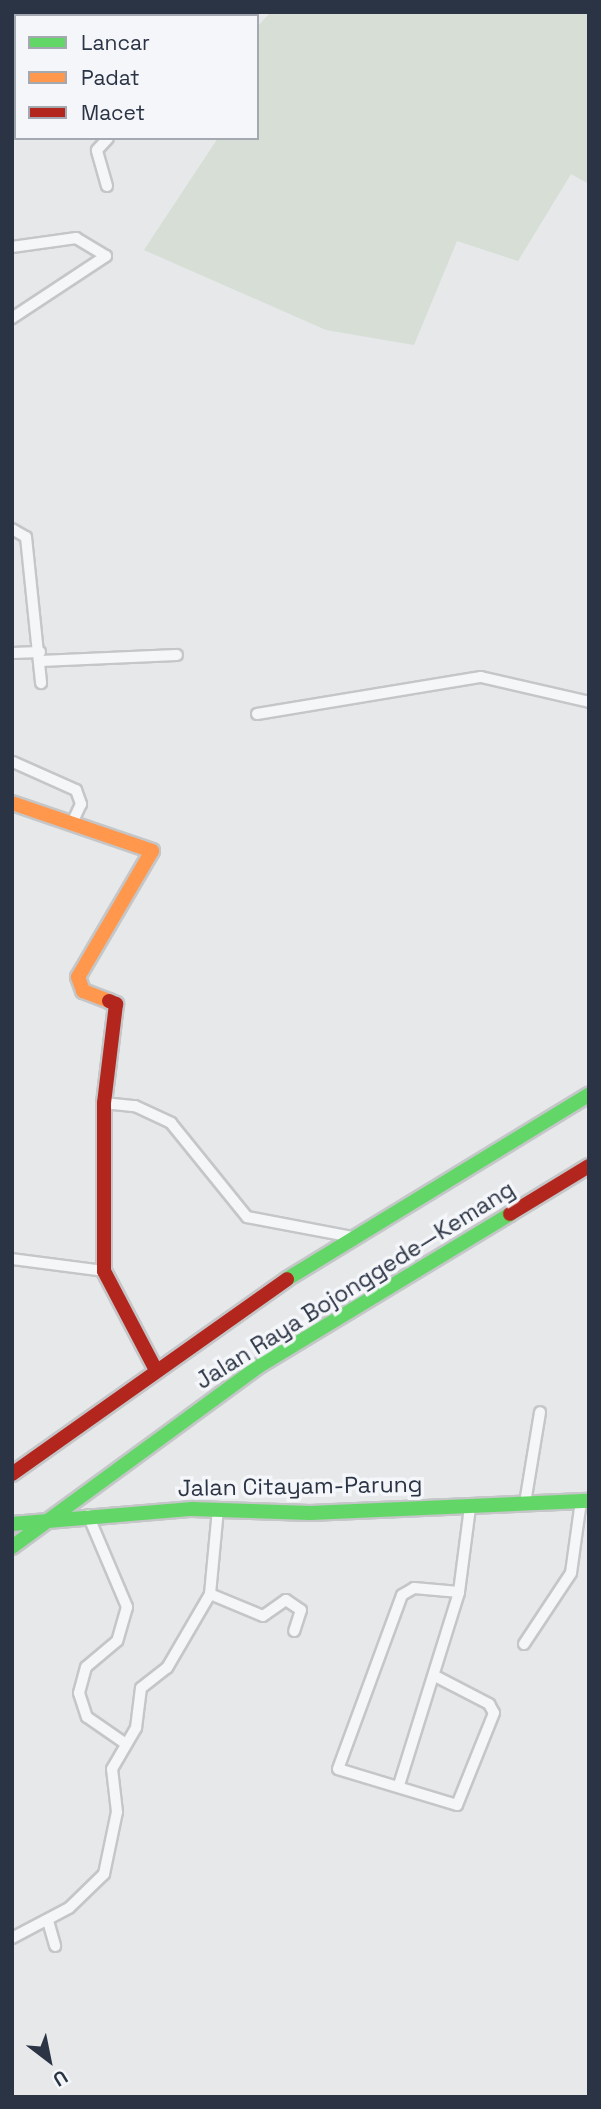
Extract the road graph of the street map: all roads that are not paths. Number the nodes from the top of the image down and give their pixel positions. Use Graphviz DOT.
graph roads {
  1 [pos="106,140"];
  2 [pos="107,186"];
  3 [pos="12,247"];
  4 [pos="12,318"];
  5 [pos="12,529"];
  6 [pos="12,653"];
  7 [pos="177,655"];
  8 [pos="40,657"];
  9 [pos="41,683"];
  10 [pos="589,702"];
  11 [pos="257,714"];
  12 [pos="13,762"];
  13 [pos="12,803"];
  14 [pos="73,821"];
  15 [pos="589,1096"];
  16 [pos="104,1103"];
  17 [pos="589,1166"];
  18 [pos="355,1238"];
  19 [pos="12,1259"];
  20 [pos="104,1271"];
  21 [pos="155,1368"];
  22 [pos="540,1412"];
  23 [pos="12,1474"];
  24 [pos="585,1501"];
  25 [pos="525,1503"];
  26 [pos="470,1507"];
  27 [pos="218,1510"];
  28 [pos="88,1515"];
  29 [pos="50,1518"];
  30 [pos="12,1524"];
  31 [pos="12,1547"];
  32 [pos="459,1592"];
  33 [pos="210,1594"];
  34 [pos="294,1631"];
  35 [pos="524,1644"];
  36 [pos="437,1677"];
  37 [pos="126,1744"];
  38 [pos="399,1785"];
  39 [pos="48,1921"];
  40 [pos="12,1938"];
  41 [pos="55,1947"];
  1 -- 2 [label="street"];
  3 -- 4 [label="street"];
  5 -- 8 [label="street"];
  6 -- 8 [label="street"];
  7 -- 8 [label="street"];
  8 -- 9 [label="street"];
  10 -- 11 [label="street"];
  12 -- 14 [label="street"];
  13 -- 14 [label="main road"];
  14 -- 16 [label="main road"];
  15 -- 18 [label="main road, Jalan Raya Bojonggede—Kemang"];
  16 -- 18 [label="street"];
  16 -- 20 [label="main road"];
  17 -- 29 [label="main road, Jalan Raya Bojonggede—Kemang"];
  18 -- 21 [label="main road, Jalan Raya Bojonggede—Kemang"];
  19 -- 20 [label="street"];
  20 -- 21 [label="main road"];
  21 -- 23 [label="main road, Jalan Raya Bojonggede—Kemang"];
  22 -- 25 [label="street"];
  24 -- 25 [label="main road, Jalan Citayam-Parung"];
  24 -- 35 [label="street"];
  25 -- 26 [label="main road, Jalan Citayam-Parung"];
  26 -- 27 [label="main road, Jalan Citayam-Parung"];
  26 -- 32 [label="street"];
  27 -- 28 [label="main road, Jalan Citayam-Parung"];
  27 -- 33 [label="street"];
  28 -- 29 [label="main road, Jalan Citayam-Parung"];
  28 -- 37 [label="street"];
  29 -- 30 [label="main road, Jalan Citayam-Parung"];
  29 -- 31 [label="main road, Jalan Raya Bojonggede—Kemang"];
  32 -- 36 [label="street"];
  32 -- 38 [label="street"];
  33 -- 34 [label="street"];
  33 -- 37 [label="street"];
  36 -- 38 [label="street"];
  36 -- 38 [label="street"];
  37 -- 39 [label="street"];
  39 -- 40 [label="street"];
  39 -- 41 [label="street"];
}
